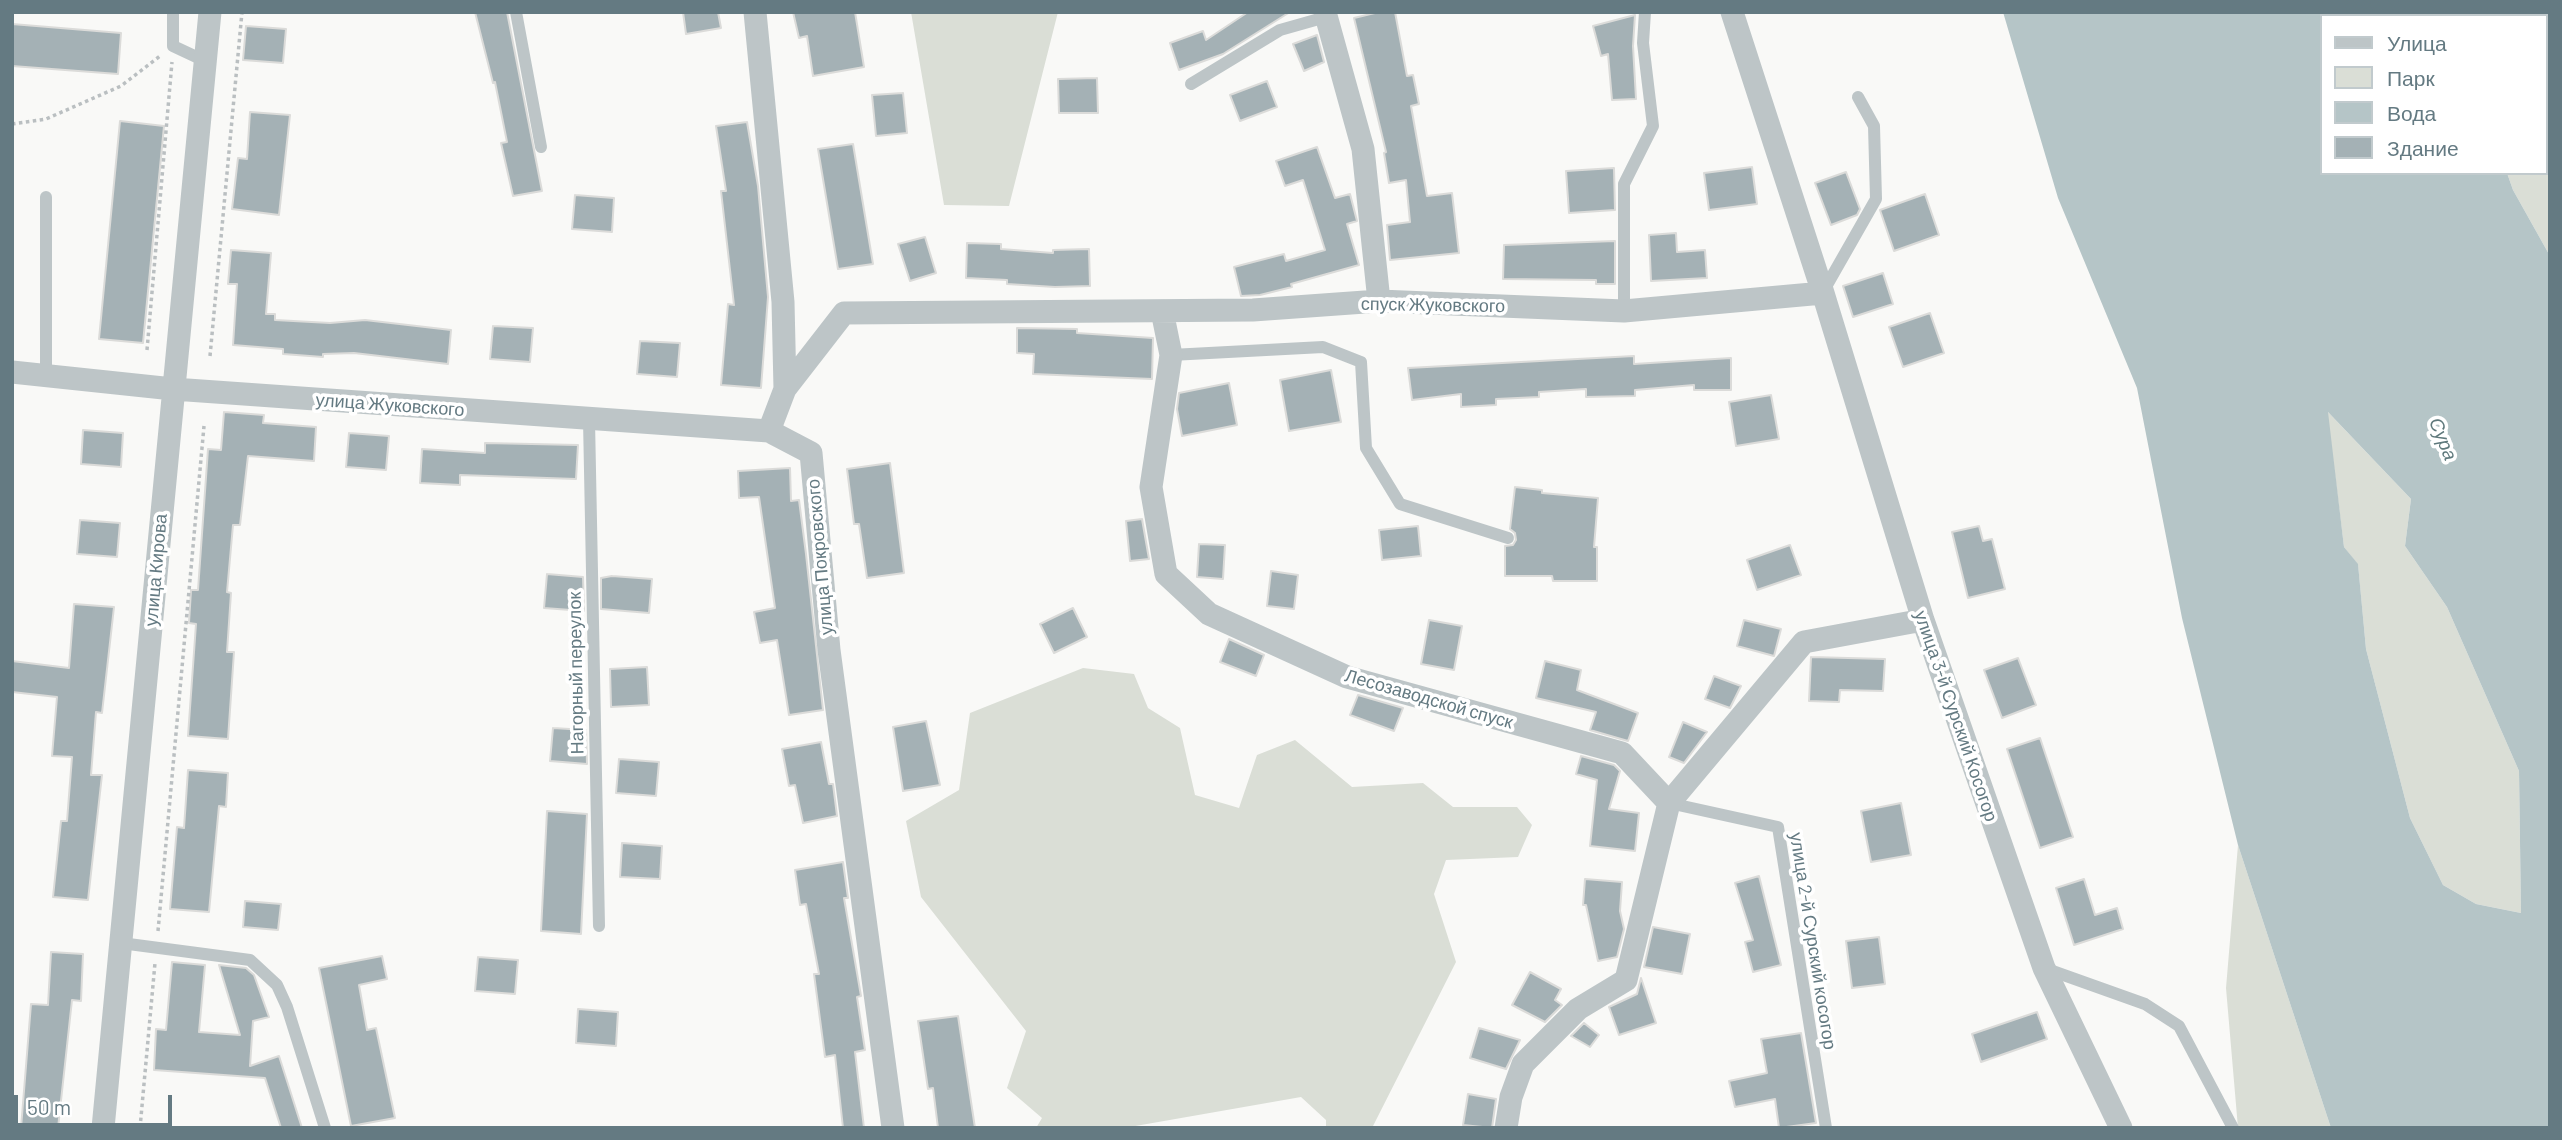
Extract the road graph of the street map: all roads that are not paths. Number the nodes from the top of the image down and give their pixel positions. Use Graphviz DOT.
graph roads {
  1 [pos="173,12"];
  2 [pos="210,12"];
  3 [pos="516,12"];
  4 [pos="755,12"];
  5 [pos="1645,12"];
  6 [pos="1732,12"];
  7 [pos="1326,15"];
  8 [pos="205,61"];
  9 [pos="1191,84"];
  10 [pos="1858,96"];
  11 [pos="541,147"];
  12 [pos="46,197"];
  13 [pos="1823,293"];
  14 [pos="1379,301"];
  15 [pos="1162,311"];
  16 [pos="1624,311"];
  17 [pos="1171,355"];
  18 [pos="12,372"];
  19 [pos="46,376"];
  20 [pos="173,389"];
  21 [pos="785,389"];
  22 [pos="589,420"];
  23 [pos="769,431"];
  24 [pos="1508,538"];
  25 [pos="1923,620"];
  26 [pos="1669,803"];
  27 [pos="599,926"];
  28 [pos="121,943"];
  29 [pos="2044,968"];
  30 [pos="103,1128"];
  31 [pos="325,1128"];
  32 [pos="893,1128"];
  33 [pos="1506,1128"];
  34 [pos="1826,1128"];
  35 [pos="2120,1128"];
  36 [pos="2233,1128"];
  1 -- 8 [label="lane"];
  2 -- 8 [label="street, улица Кирова"];
  3 -- 11 [label="lane"];
  4 -- 21 [label="street"];
  5 -- 16 [label="lane"];
  6 -- 13 [label="street"];
  7 -- 9 [label="lane"];
  7 -- 14 [label="street"];
  8 -- 20 [label="street, улица Кирова"];
  10 -- 13 [label="lane"];
  12 -- 19 [label="lane"];
  13 -- 16 [label="street, спуск Жуковского"];
  13 -- 25 [label="street, улица 3-й Сурский Косогор"];
  14 -- 15 [label="street, спуск Жуковского"];
  14 -- 16 [label="street, спуск Жуковского"];
  15 -- 17 [label="street, Лесозаводской спуск"];
  15 -- 21 [label="street, спуск Жуковского"];
  17 -- 24 [label="lane"];
  17 -- 26 [label="street, Лесозаводской спуск"];
  18 -- 19 [label="street, улица Жуковского"];
  19 -- 20 [label="street, улица Жуковского"];
  20 -- 22 [label="street, улица Жуковского"];
  20 -- 28 [label="street, улица Кирова"];
  21 -- 23 [label="street"];
  22 -- 23 [label="street, улица Жуковского"];
  22 -- 27 [label="lane, Нагорный переулок"];
  23 -- 32 [label="street, улица Покровского"];
  25 -- 26 [label="street"];
  25 -- 29 [label="street, улица 3-й Сурский Косогор"];
  26 -- 33 [label="street"];
  26 -- 34 [label="lane, улица 2-й Сурский косогор"];
  28 -- 30 [label="street, улица Кирова"];
  28 -- 31 [label="lane"];
  29 -- 35 [label="street, улица 3-й Сурский Косогор"];
  29 -- 36 [label="lane"];
}
